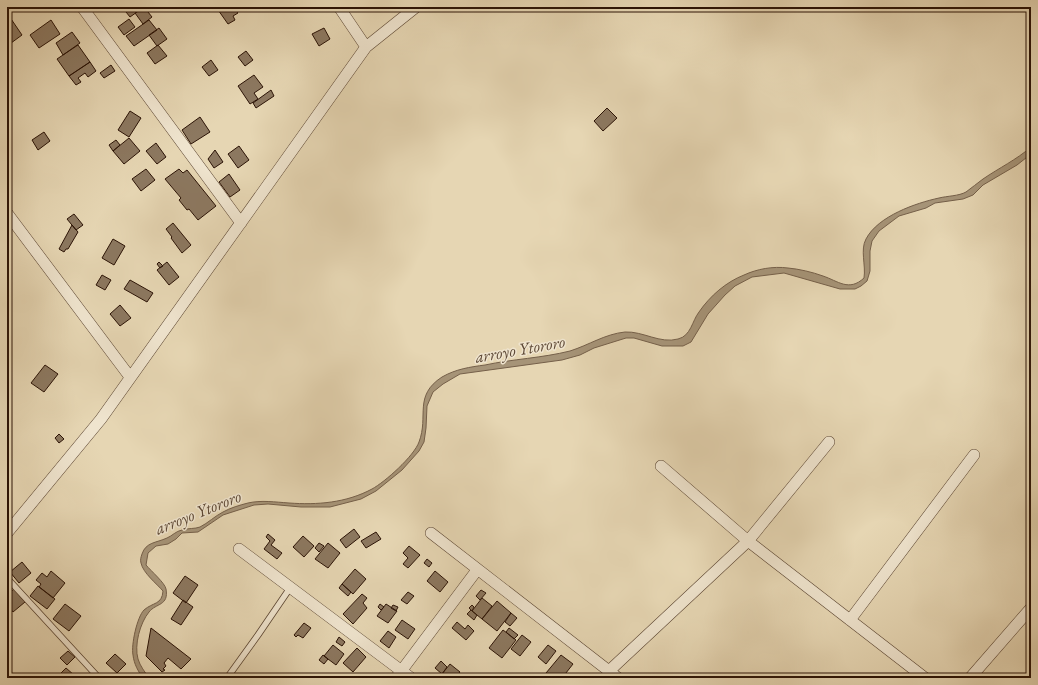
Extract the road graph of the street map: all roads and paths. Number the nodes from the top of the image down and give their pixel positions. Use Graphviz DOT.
graph roads {
  1 [pos="82,7"];
  2 [pos="339,7"];
  3 [pos="416,7"];
  4 [pos="366,47"];
  5 [pos="7,213"];
  6 [pos="241,222"];
  7 [pos="130,377"];
  8 [pos="829,442"];
  9 [pos="974,455"];
  10 [pos="661,466"];
  11 [pos="431,533"];
  12 [pos="7,534"];
  13 [pos="748,541"];
  14 [pos="239,549"];
  15 [pos="477,570"];
  16 [pos="7,578"];
  17 [pos="290,588"];
  18 [pos="1031,608"];
  19 [pos="850,620"];
  20 [pos="609,671"];
  21 [pos="399,674"];
  22 [pos="99,678"];
  23 [pos="227,678"];
  24 [pos="411,678"];
  25 [pos="618,678"];
  26 [pos="925,678"];
  27 [pos="970,678"];
  1 -- 6 [label="street"];
  2 -- 4 [label="street"];
  3 -- 4 [label="street"];
  4 -- 6 [label="street"];
  5 -- 7 [label="street"];
  6 -- 7 [label="street"];
  7 -- 12 [label="street"];
  8 -- 13 [label="street"];
  9 -- 19 [label="street"];
  10 -- 13 [label="street"];
  11 -- 15 [label="street"];
  13 -- 19 [label="street"];
  13 -- 20 [label="street"];
  14 -- 17 [label="street"];
  15 -- 20 [label="street"];
  15 -- 21 [label="street"];
  16 -- 22 [label="lane"];
  17 -- 21 [label="street"];
  17 -- 23 [label="lane"];
  18 -- 27 [label="street"];
  19 -- 26 [label="street"];
  20 -- 25 [label="street"];
  21 -- 24 [label="street"];
}
